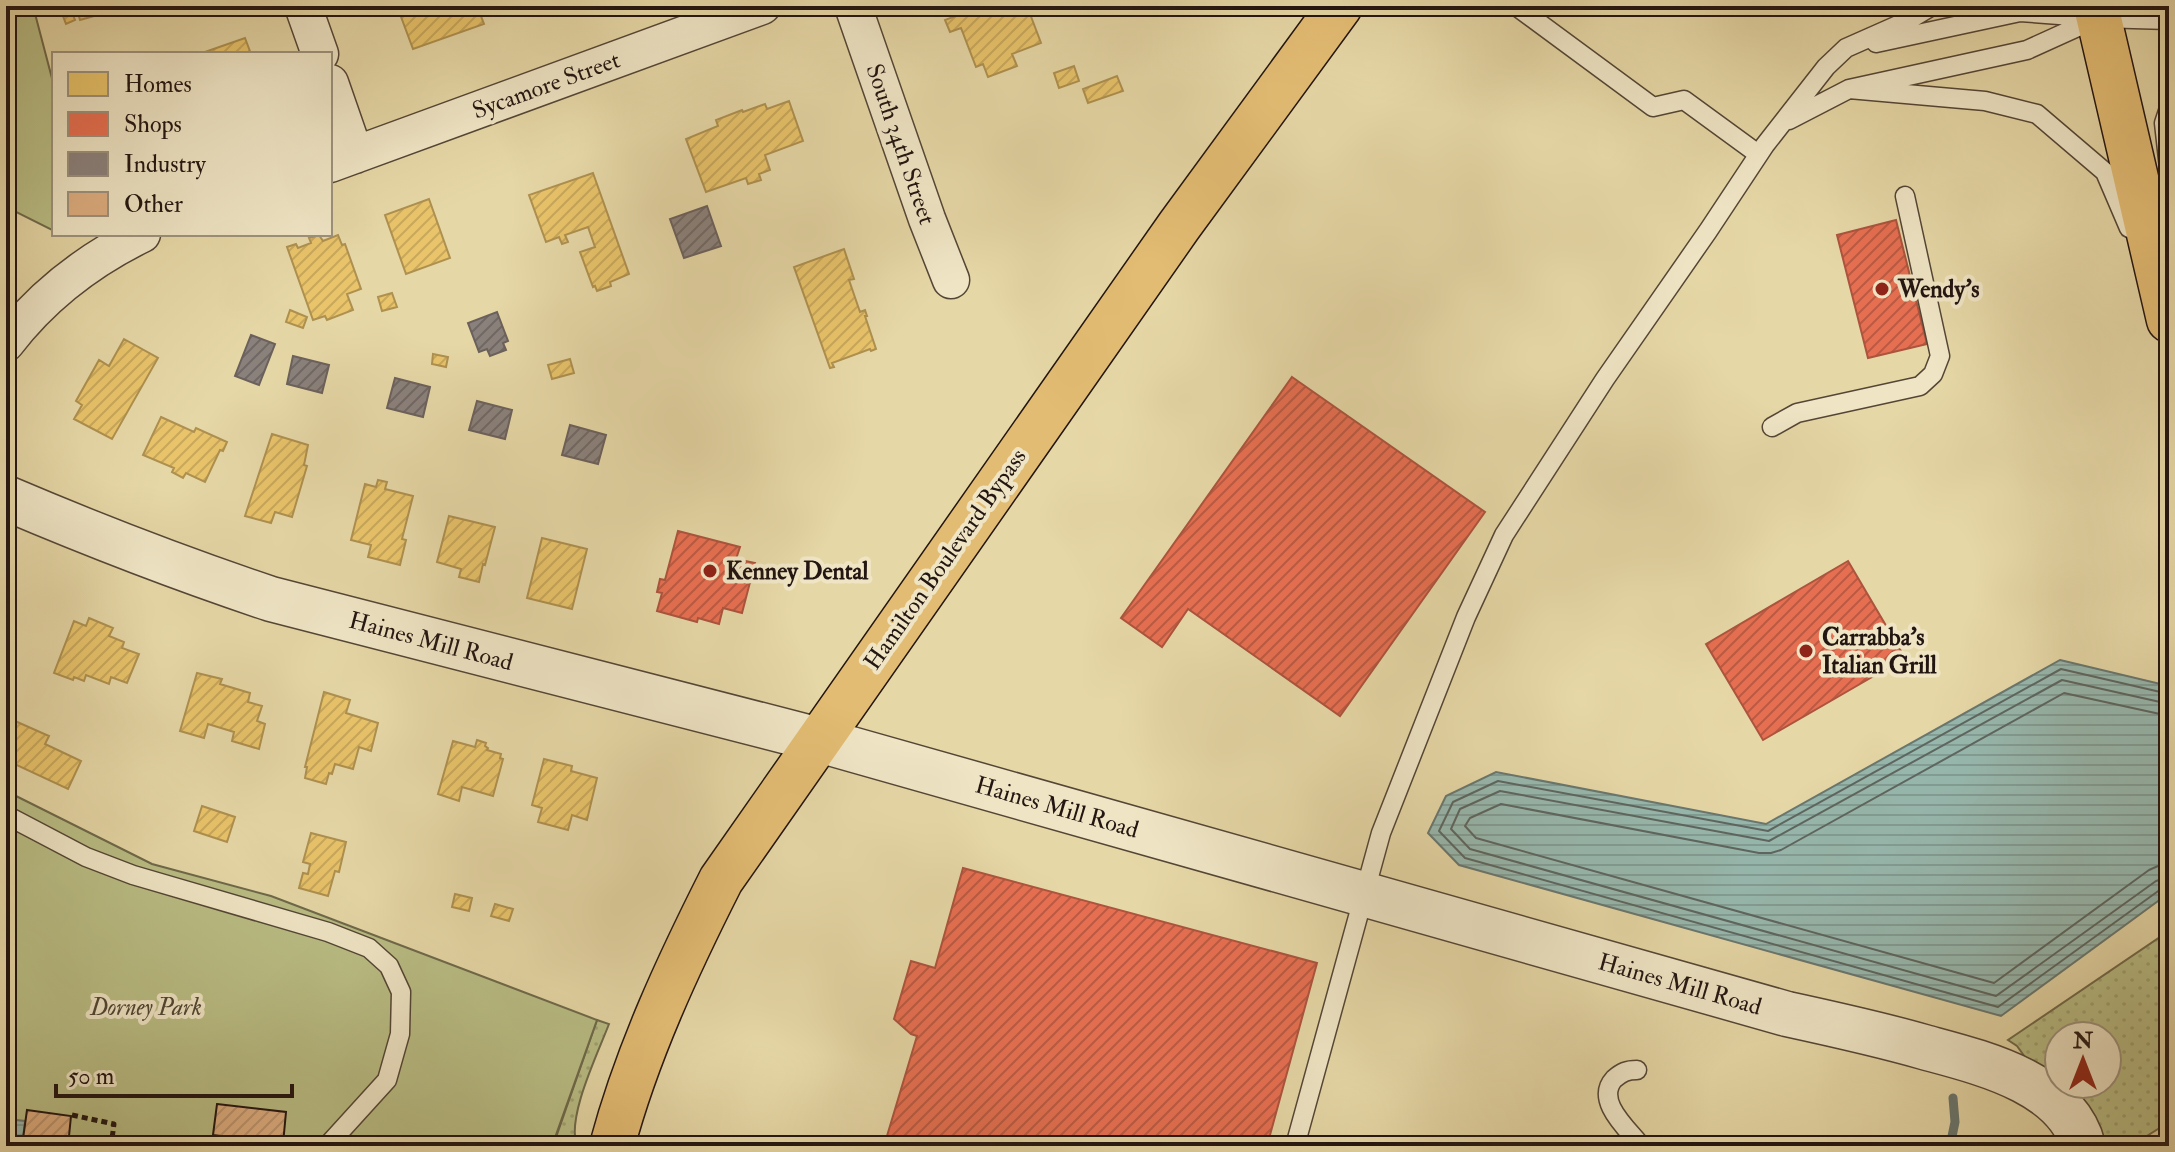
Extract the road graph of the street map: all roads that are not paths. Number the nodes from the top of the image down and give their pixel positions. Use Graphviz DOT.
graph roads {
  1 [pos="303,6"];
  2 [pos="762,6"];
  3 [pos="853,6"];
  4 [pos="1340,6"];
  5 [pos="1516,6"];
  6 [pos="1932,6"];
  7 [pos="2106,10"];
  8 [pos="2169,20"];
  9 [pos="1846,48"];
  10 [pos="319,52"];
  11 [pos="1849,89"];
  12 [pos="332,95"];
  13 [pos="2169,108"];
  14 [pos="1783,123"];
  15 [pos="1758,154"];
  16 [pos="343,159"];
  17 [pos="2169,168"];
  18 [pos="1905,196"];
  19 [pos="138,236"];
  20 [pos="951,280"];
  21 [pos="2169,321"];
  22 [pos="6,343"];
  23 [pos="1772,427"];
  24 [pos="6,498"];
  25 [pos="819,740"];
  26 [pos="6,815"];
  27 [pos="1364,894"];
  28 [pos="1637,1070"];
  29 [pos="327,1146"];
  30 [pos="612,1146"];
  31 [pos="1295,1146"];
  32 [pos="1641,1146"];
  33 [pos="2083,1146"];
  1 -- 10 [label="street"];
  2 -- 16 [label="street, Sycamore Street"];
  3 -- 20 [label="street, South 34th Street"];
  4 -- 25 [label="main road, Hamilton Boulevard Bypass"];
  5 -- 15 [label="lane"];
  6 -- 9 [label="lane"];
  7 -- 8 [label="lane"];
  7 -- 9 [label="lane"];
  7 -- 11 [label="lane"];
  7 -- 21 [label="main road"];
  9 -- 14 [label="lane"];
  11 -- 14 [label="lane"];
  11 -- 21 [label="lane"];
  12 -- 16 [label="street"];
  13 -- 17 [label="lane"];
  14 -- 15 [label="lane"];
  15 -- 27 [label="lane"];
  18 -- 23 [label="lane"];
  19 -- 22 [label="street"];
  24 -- 25 [label="street, Haines Mill Road"];
  25 -- 27 [label="street, Haines Mill Road"];
  25 -- 30 [label="main road, Hamilton Boulevard Bypass"];
  26 -- 29 [label="lane"];
  27 -- 31 [label="lane"];
  27 -- 33 [label="street, Haines Mill Road"];
  28 -- 32 [label="lane"];
}
